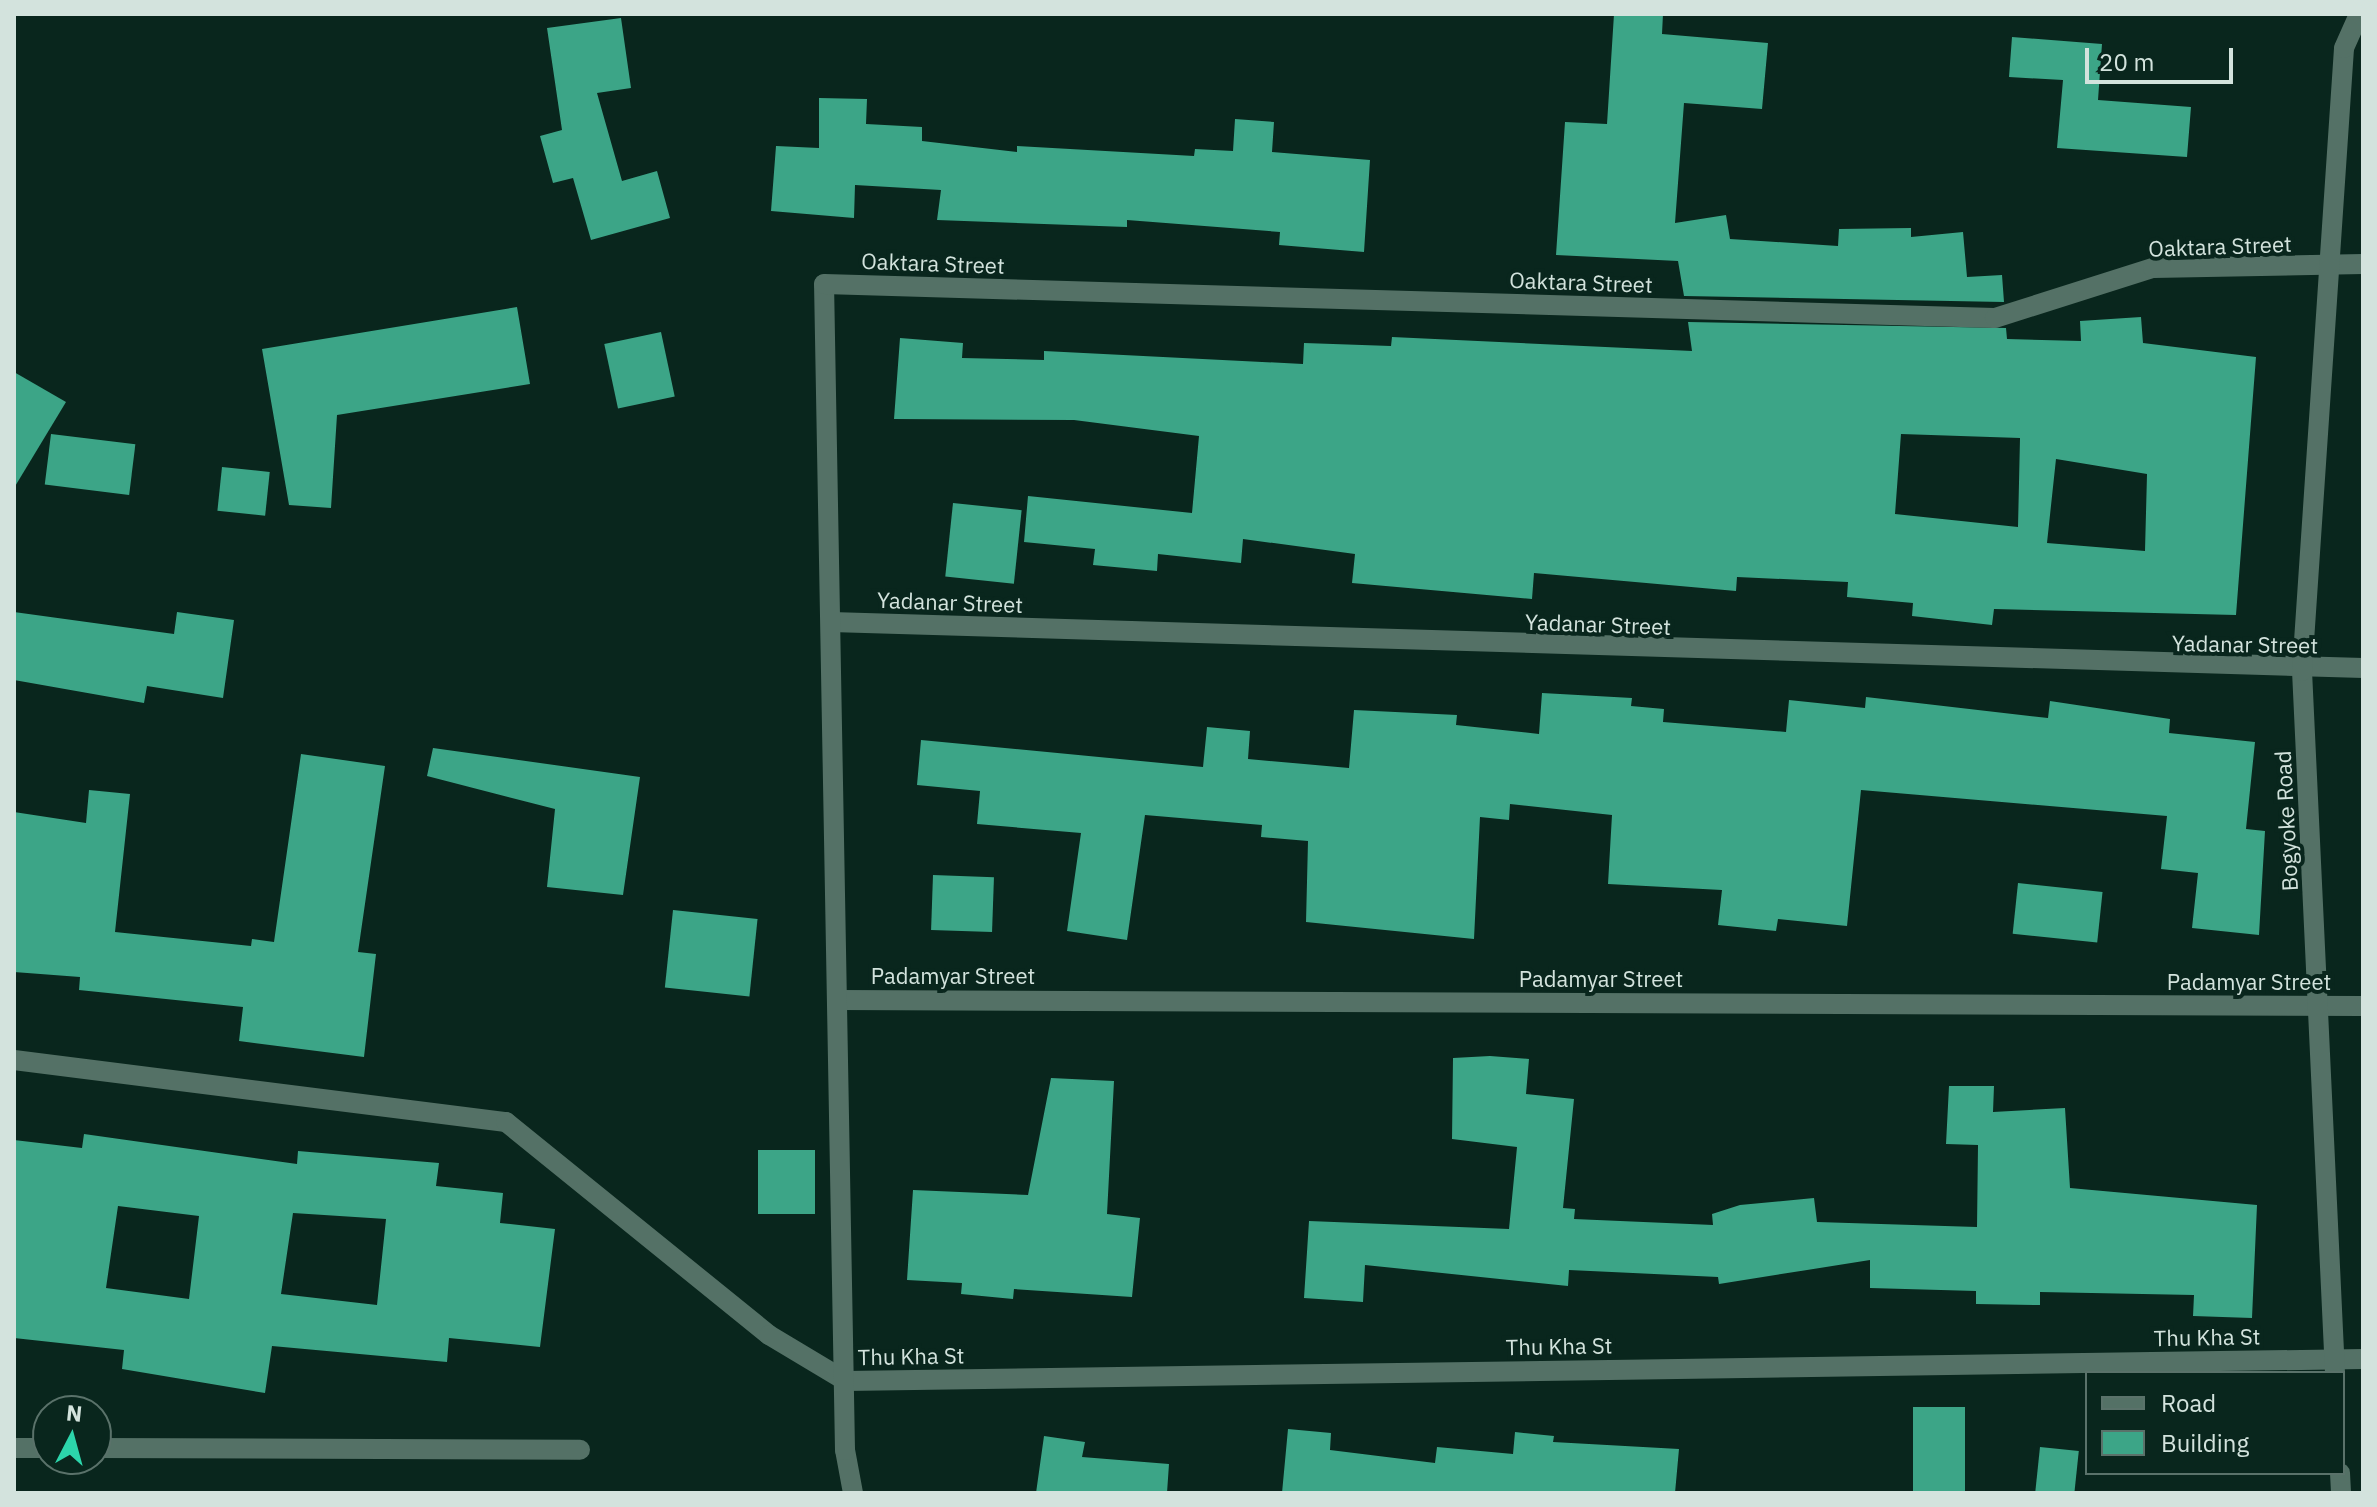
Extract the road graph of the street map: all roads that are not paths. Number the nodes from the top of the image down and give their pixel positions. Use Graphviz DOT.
graph roads {
  1 [pos="2359,14"];
  2 [pos="2363,264"];
  3 [pos="2329,267"];
  4 [pos="831,622"];
  5 [pos="2363,668"];
  6 [pos="2302,671"];
  7 [pos="838,1000"];
  8 [pos="2363,1006"];
  9 [pos="2319,1007"];
  10 [pos="14,1060"];
  11 [pos="2363,1359"];
  12 [pos="2335,1366"];
  13 [pos="846,1381"];
  14 [pos="112,1448"];
  15 [pos="580,1450"];
  16 [pos="853,1493"];
  1 -- 3 [label="street, Bogyoke Road"];
  2 -- 3 [label="street, Oaktara Street"];
  3 -- 4 [label="street, Oaktara Street"];
  3 -- 6 [label="street, Bogyoke Road"];
  4 -- 6 [label="street, Yadanar Street"];
  4 -- 7 [label="street"];
  5 -- 6 [label="street, Yadanar Street"];
  6 -- 9 [label="street, Bogyoke Road"];
  7 -- 9 [label="street, Padamyar Street"];
  7 -- 13 [label="street"];
  8 -- 9 [label="street, Padamyar Street"];
  9 -- 12 [label="street, Bogyoke Road"];
  10 -- 13 [label="street, Thu Kha St"];
  11 -- 12 [label="street, Thu Kha St"];
  12 -- 13 [label="street, Thu Kha St"];
  13 -- 16 [label="street"];
  14 -- 15 [label="street"];
}
